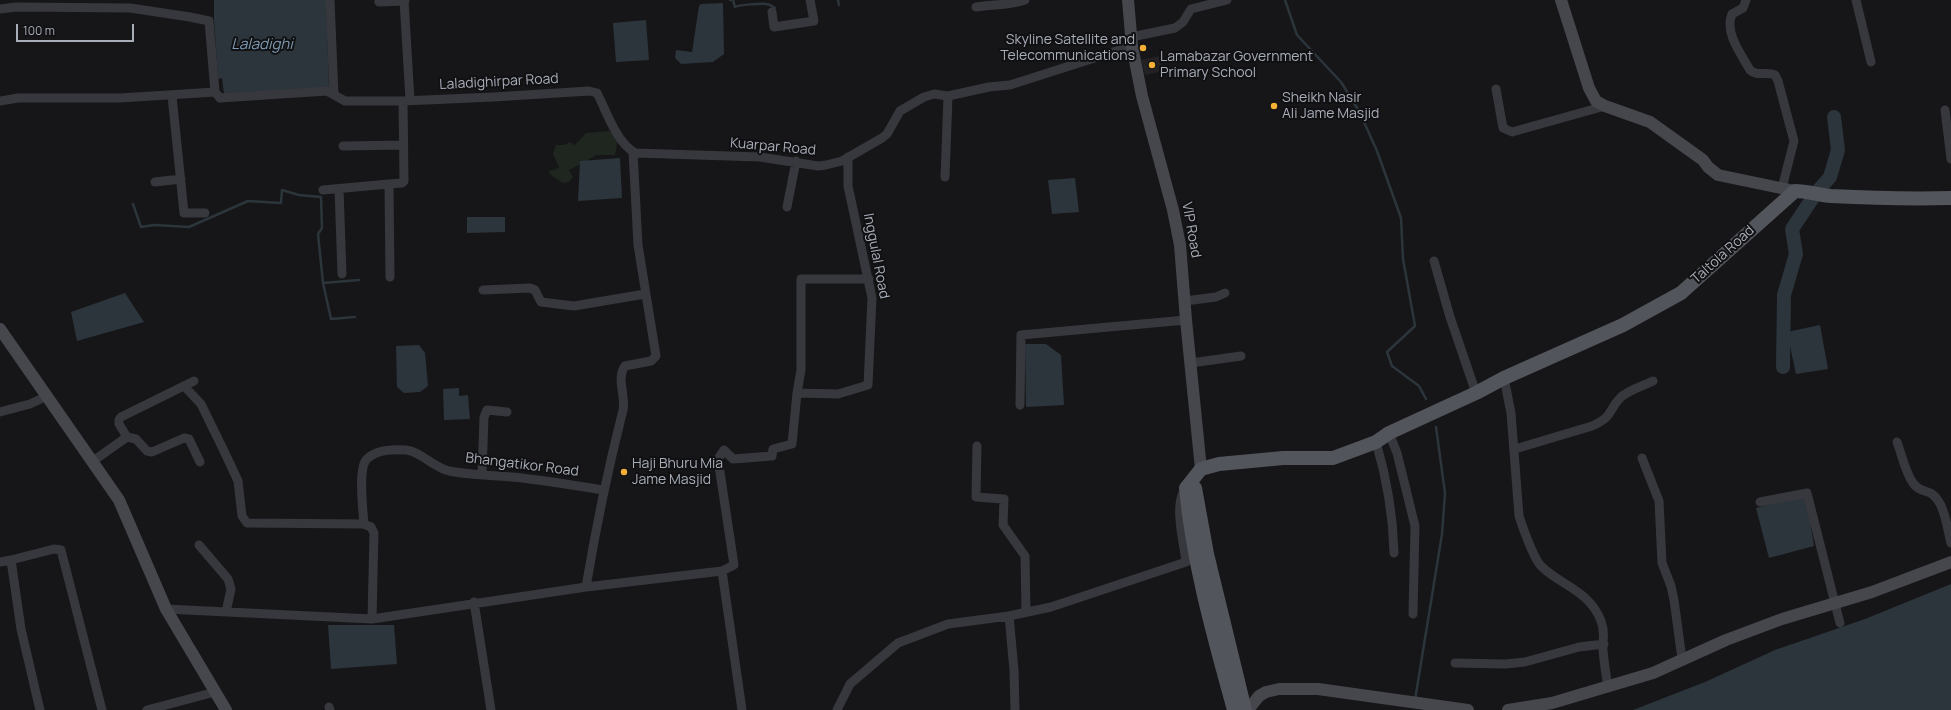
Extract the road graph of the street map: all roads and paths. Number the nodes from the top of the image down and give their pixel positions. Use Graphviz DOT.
graph roads {
  1 [pos="330,0"];
  2 [pos="379,0"];
  3 [pos="404,0"];
  4 [pos="810,0"];
  5 [pos="1025,0"];
  6 [pos="1128,0"];
  7 [pos="1227,0"];
  8 [pos="1561,0"];
  9 [pos="1746,0"];
  10 [pos="1856,0"];
  11 [pos="81,4"];
  12 [pos="131,4"];
  13 [pos="976,7"];
  14 [pos="0,9"];
  15 [pos="772,12"];
  16 [pos="1132,42"];
  17 [pos="1871,62"];
  18 [pos="1496,89"];
  19 [pos="215,92"];
  20 [pos="334,95"];
  21 [pos="172,96"];
  22 [pos="948,96"];
  23 [pos="406,101"];
  24 [pos="0,102"];
  25 [pos="1605,106"];
  26 [pos="1944,110"];
  27 [pos="343,146"];
  28 [pos="403,146"];
  29 [pos="633,152"];
  30 [pos="848,157"];
  31 [pos="1951,159"];
  32 [pos="796,161"];
  33 [pos="945,177"];
  34 [pos="181,180"];
  35 [pos="155,182"];
  36 [pos="389,184"];
  37 [pos="338,189"];
  38 [pos="1788,189"];
  39 [pos="323,190"];
  40 [pos="1951,198"];
  41 [pos="787,207"];
  42 [pos="205,213"];
  43 [pos="1434,261"];
  44 [pos="342,274"];
  45 [pos="390,277"];
  46 [pos="869,279"];
  47 [pos="483,290"];
  48 [pos="1225,293"];
  49 [pos="646,294"];
  50 [pos="1185,301"];
  51 [pos="1186,320"];
  52 [pos="0,329"];
  53 [pos="1241,356"];
  54 [pos="1191,363"];
  55 [pos="1504,378"];
  56 [pos="194,381"];
  57 [pos="1653,381"];
  58 [pos="184,386"];
  59 [pos="797,393"];
  60 [pos="1476,393"];
  61 [pos="48,396"];
  62 [pos="1020,405"];
  63 [pos="0,412"];
  64 [pos="507,412"];
  65 [pos="1389,433"];
  66 [pos="127,438"];
  67 [pos="1376,442"];
  68 [pos="1897,442"];
  69 [pos="977,446"];
  70 [pos="1515,449"];
  71 [pos="1642,458"];
  72 [pos="93,461"];
  73 [pos="200,462"];
  74 [pos="482,474"];
  75 [pos="1194,478"];
  76 [pos="603,490"];
  77 [pos="1760,502"];
  78 [pos="364,524"];
  79 [pos="1951,543"];
  80 [pos="198,545"];
  81 [pos="1394,553"];
  82 [pos="11,560"];
  83 [pos="0,562"];
  84 [pos="1951,562"];
  85 [pos="722,571"];
  86 [pos="586,587"];
  87 [pos="474,602"];
  88 [pos="1834,603"];
  89 [pos="166,609"];
  90 [pos="226,612"];
  91 [pos="1026,612"];
  92 [pos="1413,614"];
  93 [pos="1009,616"];
  94 [pos="372,619"];
  95 [pos="1840,623"];
  96 [pos="1219,632"];
  97 [pos="1604,644"];
  98 [pos="1682,660"];
  99 [pos="1455,663"];
  100 [pos="1608,687"];
  101 [pos="215,692"];
  102 [pos="40,710"];
  103 [pos="102,710"];
  104 [pos="147,710"];
  105 [pos="226,710"];
  106 [pos="491,710"];
  107 [pos="742,710"];
  108 [pos="837,710"];
  109 [pos="1015,710"];
  110 [pos="1234,710"];
  111 [pos="1245,710"];
  112 [pos="1248,710"];
  113 [pos="1468,710"];
  114 [pos="1508,710"];
  1 -- 20 [label="street"];
  2 -- 3 [label="street"];
  3 -- 23 [label="street"];
  4 -- 15 [label="street"];
  5 -- 13 [label="street"];
  6 -- 16 [label="street, VIP Road"];
  7 -- 16 [label="street, Kuarpar Road"];
  8 -- 25 [label="street"];
  9 -- 38 [label="street"];
  10 -- 17 [label="street"];
  11 -- 12 [label="street"];
  11 -- 14 [label="street"];
  12 -- 19 [label="street"];
  16 -- 22 [label="street, Kuarpar Road"];
  16 -- 50 [label="street, VIP Road"];
  18 -- 25 [label="street"];
  19 -- 20 [label="street, Laladighirpar Road"];
  19 -- 21 [label="street"];
  20 -- 23 [label="street, Laladighirpar Road"];
  21 -- 24 [label="street"];
  21 -- 34 [label="street"];
  22 -- 30 [label="street, Kuarpar Road"];
  22 -- 33 [label="street"];
  23 -- 28 [label="street"];
  23 -- 29 [label="street, Laladighirpar Road"];
  25 -- 38 [label="street"];
  26 -- 31 [label="street"];
  27 -- 28 [label="street"];
  28 -- 36 [label="street"];
  29 -- 32 [label="street, Kuarpar Road"];
  29 -- 49 [label="street"];
  30 -- 32 [label="street, Kuarpar Road"];
  30 -- 46 [label="street, Inggulal Road"];
  32 -- 41 [label="street"];
  34 -- 35 [label="street"];
  34 -- 42 [label="street"];
  36 -- 37 [label="street"];
  36 -- 45 [label="street"];
  37 -- 39 [label="street"];
  37 -- 44 [label="street"];
  38 -- 40 [label="main road"];
  38 -- 55 [label="main road, Taltola Road"];
  43 -- 60 [label="street"];
  46 -- 59 [label="street, Inggulal Road"];
  46 -- 59 [label="street"];
  47 -- 49 [label="street"];
  48 -- 50 [label="street"];
  49 -- 76 [label="street"];
  50 -- 51 [label="street, VIP Road"];
  51 -- 54 [label="street, VIP Road"];
  51 -- 62 [label="street"];
  52 -- 61 [label="street"];
  53 -- 54 [label="street"];
  54 -- 75 [label="street, VIP Road"];
  55 -- 60 [label="main road, Taltola Road"];
  55 -- 70 [label="street"];
  56 -- 58 [label="street"];
  57 -- 70 [label="street"];
  58 -- 66 [label="street"];
  58 -- 78 [label="street"];
  59 -- 85 [label="street"];
  60 -- 65 [label="main road, Taltola Road"];
  61 -- 63 [label="street"];
  61 -- 72 [label="street"];
  64 -- 74 [label="street"];
  65 -- 67 [label="main road, Taltola Road"];
  65 -- 92 [label="street"];
  66 -- 72 [label="street"];
  66 -- 73 [label="street"];
  67 -- 75 [label="main road, Taltola Road"];
  67 -- 81 [label="street"];
  68 -- 79 [label="street"];
  69 -- 91 [label="street"];
  70 -- 97 [label="street"];
  71 -- 98 [label="street"];
  72 -- 89 [label="street"];
  74 -- 76 [label="street, Bhangatikor Road"];
  74 -- 78 [label="street, Bhangatikor Road"];
  75 -- 91 [label="street"];
  75 -- 96 [label="main road"];
  76 -- 86 [label="street"];
  77 -- 88 [label="street"];
  78 -- 94 [label="street"];
  80 -- 90 [label="street"];
  82 -- 83 [label="street"];
  82 -- 102 [label="street"];
  82 -- 103 [label="street"];
  84 -- 88 [label="street"];
  85 -- 86 [label="street"];
  85 -- 107 [label="street"];
  86 -- 87 [label="street"];
  87 -- 94 [label="street"];
  87 -- 106 [label="street"];
  88 -- 95 [label="street"];
  88 -- 98 [label="street"];
  89 -- 90 [label="street"];
  89 -- 101 [label="street"];
  90 -- 94 [label="street"];
  91 -- 93 [label="street"];
  93 -- 108 [label="street"];
  93 -- 109 [label="street"];
  96 -- 110 [label="main road"];
  96 -- 111 [label="main road"];
  97 -- 99 [label="street"];
  97 -- 100 [label="street"];
  98 -- 100 [label="street"];
  100 -- 114 [label="street"];
  101 -- 104 [label="street"];
  101 -- 105 [label="street"];
  112 -- 113 [label="street"];
}
